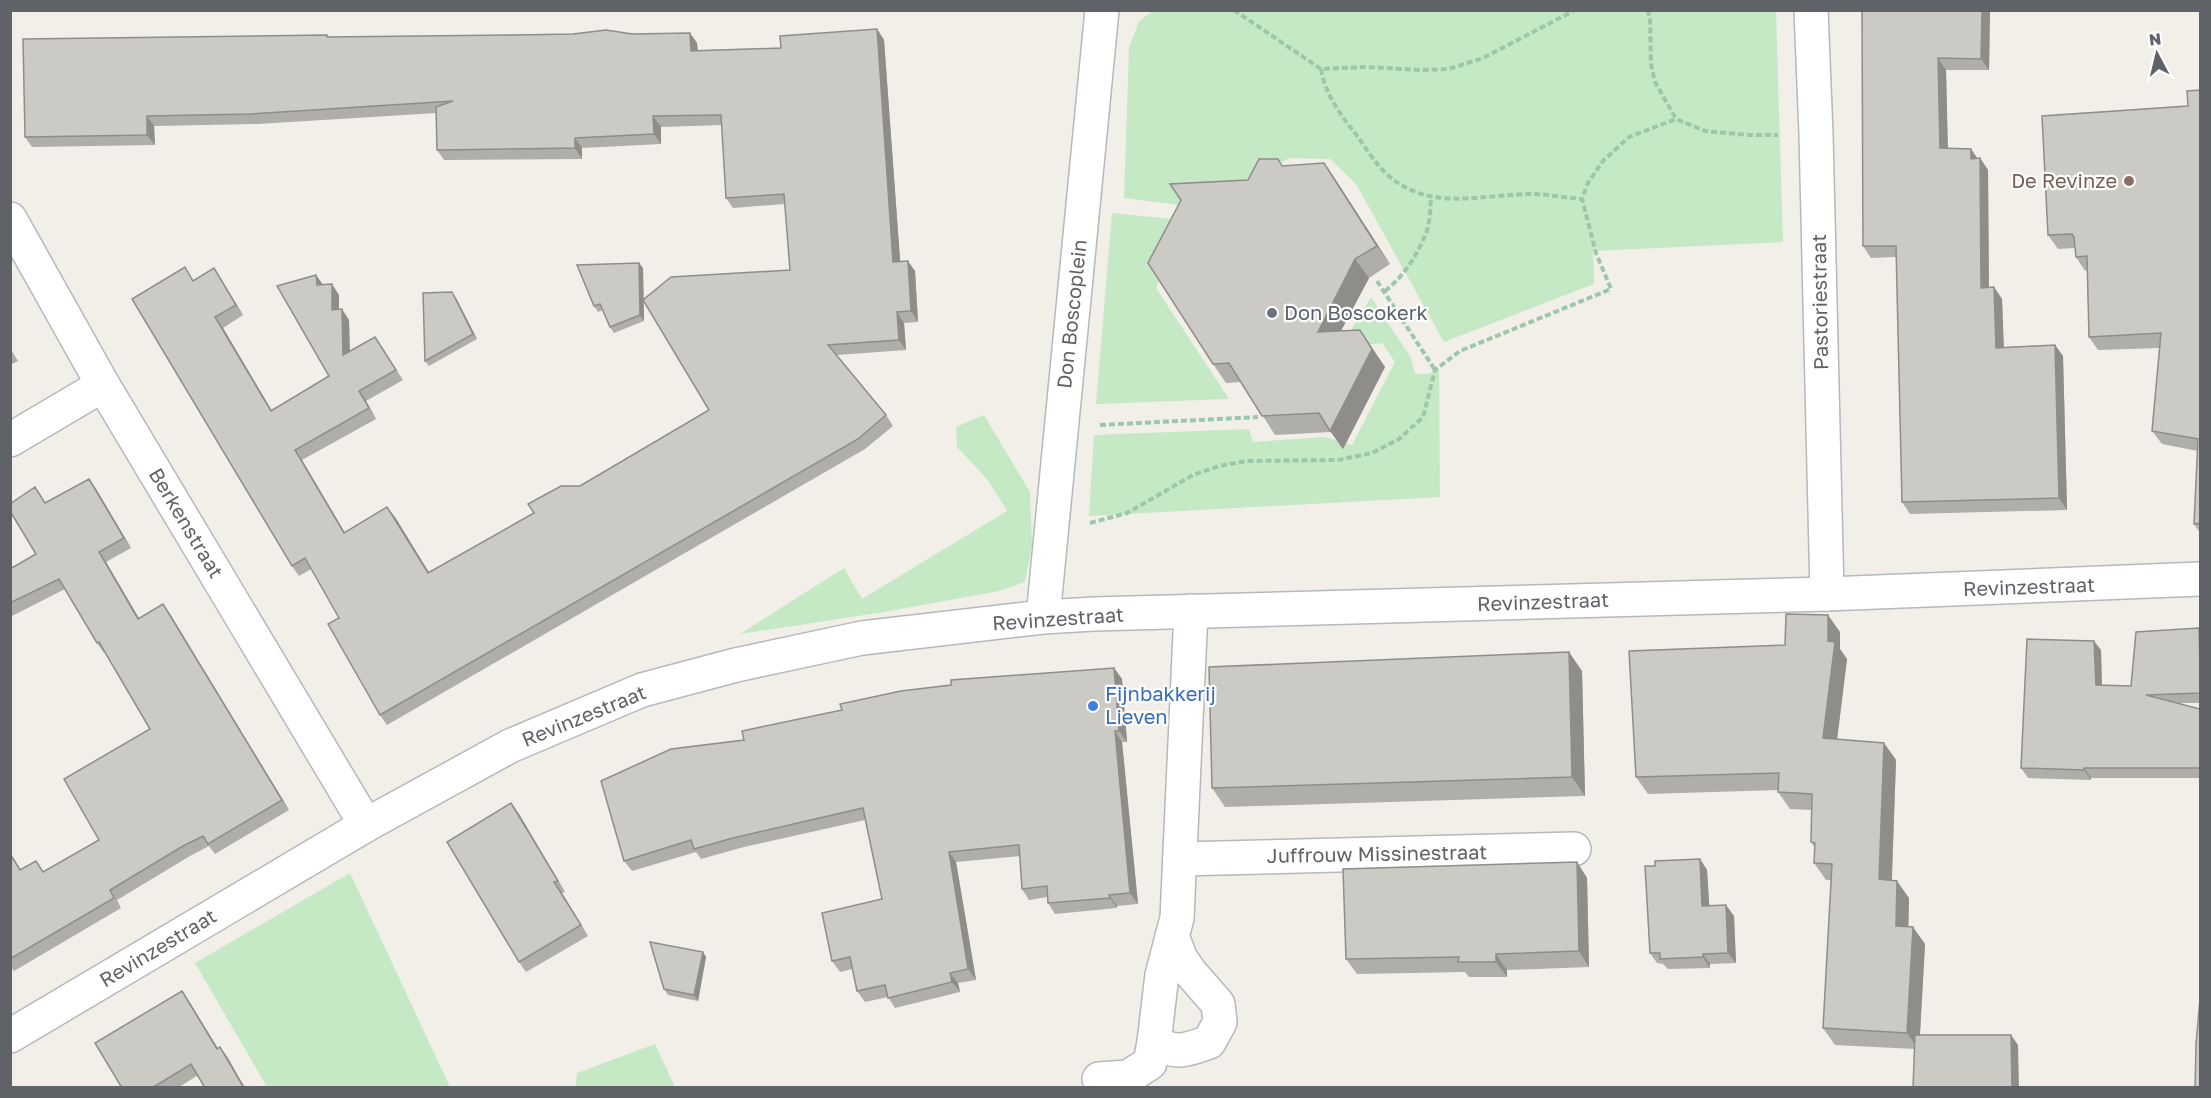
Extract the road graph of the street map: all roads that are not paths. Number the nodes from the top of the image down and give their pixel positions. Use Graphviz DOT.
graph roads {
  1 [pos="1102,10"];
  2 [pos="1811,10"];
  3 [pos="10,219"];
  4 [pos="104,385"];
  5 [pos="10,440"];
  6 [pos="2200,579"];
  7 [pos="1827,594"];
  8 [pos="1191,612"];
  9 [pos="1043,617"];
  10 [pos="366,825"];
  11 [pos="1574,849"];
  12 [pos="1180,858"];
  13 [pos="1172,936"];
  14 [pos="10,1036"];
  15 [pos="1154,1042"];
  16 [pos="1099,1079"];
  1 -- 9 [label="street, Don Boscoplein"];
  2 -- 7 [label="street, Pastoriestraat"];
  3 -- 4 [label="street, Berkenstraat"];
  4 -- 5 [label="street"];
  4 -- 10 [label="street, Berkenstraat"];
  6 -- 7 [label="street, Revinzestraat"];
  7 -- 8 [label="street, Revinzestraat"];
  8 -- 9 [label="street, Revinzestraat"];
  8 -- 12 [label="street"];
  9 -- 10 [label="street, Revinzestraat"];
  10 -- 14 [label="street, Revinzestraat"];
  11 -- 12 [label="street, Juffrouw Missinestraat"];
  12 -- 13 [label="street"];
  13 -- 15 [label="street"];
  13 -- 15 [label="street"];
  15 -- 16 [label="street"];
}
